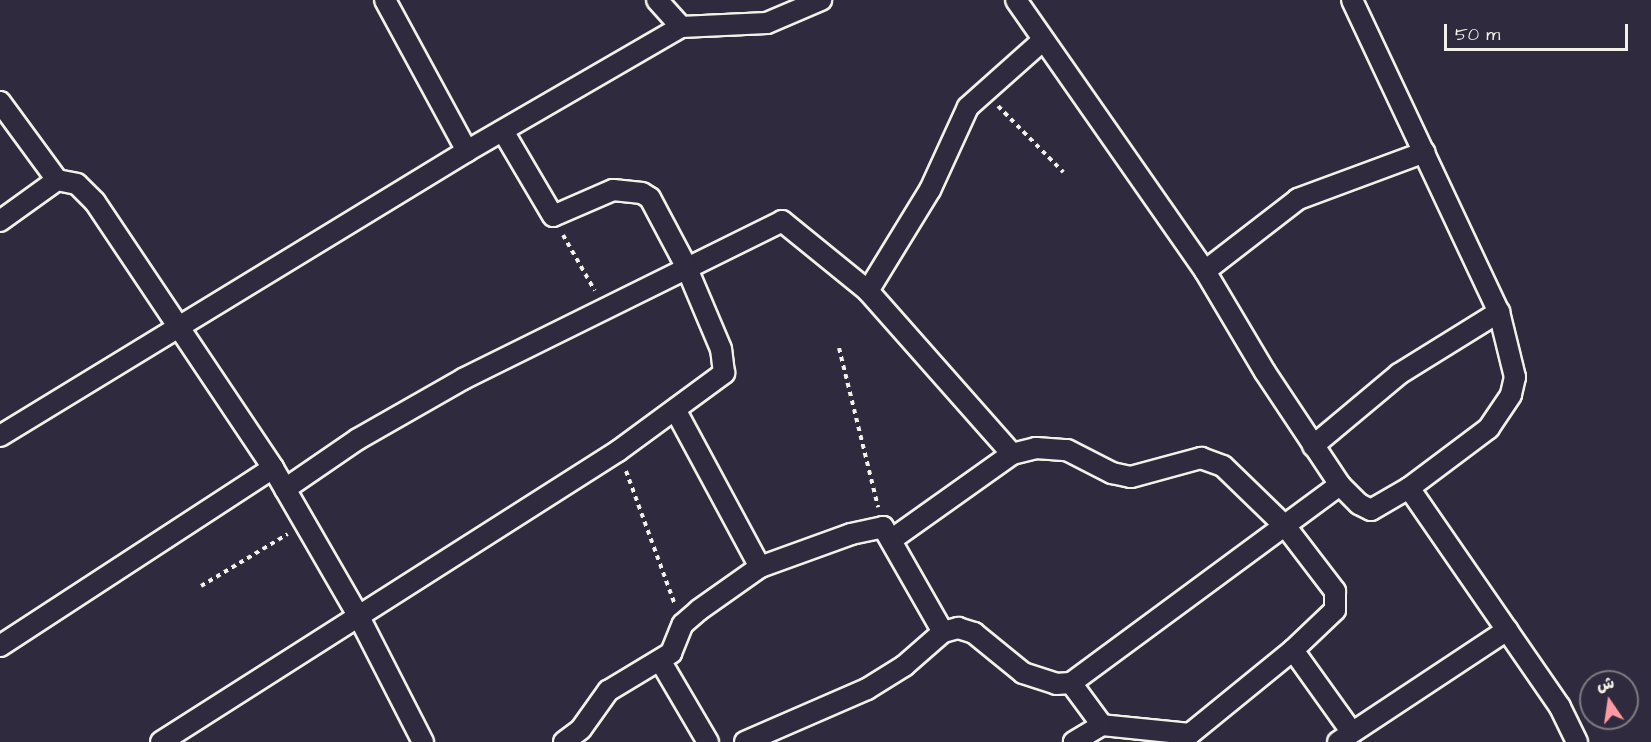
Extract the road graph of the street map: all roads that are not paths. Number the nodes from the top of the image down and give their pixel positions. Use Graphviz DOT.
graph roads {
  1 [pos="385,0"];
  2 [pos="657,0"];
  3 [pos="821,0"];
  4 [pos="1016,0"];
  5 [pos="1352,0"];
  6 [pos="681,27"];
  7 [pos="1042,41"];
  8 [pos="0,102"];
  9 [pos="503,131"];
  10 [pos="467,151"];
  11 [pos="1425,152"];
  12 [pos="57,180"];
  13 [pos="0,221"];
  14 [pos="686,266"];
  15 [pos="1205,271"];
  16 [pos="868,291"];
  17 [pos="1499,312"];
  18 [pos="181,327"];
  19 [pos="676,411"];
  20 [pos="0,436"];
  21 [pos="1313,446"];
  22 [pos="1012,454"];
  23 [pos="273,468"];
  24 [pos="1340,485"];
  25 [pos="1409,488"];
  26 [pos="285,489"];
  27 [pos="1286,527"];
  28 [pos="887,533"];
  29 [pos="760,567"];
  30 [pos="358,615"];
  31 [pos="1507,630"];
  32 [pos="943,632"];
  33 [pos="0,646"];
  34 [pos="1293,650"];
  35 [pos="661,662"];
  36 [pos="1071,683"];
  37 [pos="1102,725"];
  38 [pos="1345,737"];
  39 [pos="1192,738"];
  40 [pos="161,742"];
  41 [pos="423,742"];
  42 [pos="564,742"];
  43 [pos="708,742"];
  44 [pos="746,742"];
  45 [pos="1074,742"];
  46 [pos="1577,742"];
  1 -- 10 [label="street"];
  2 -- 6 [label="street"];
  3 -- 6 [label="street"];
  4 -- 7 [label="street"];
  5 -- 11 [label="street"];
  6 -- 9 [label="street"];
  7 -- 15 [label="street"];
  7 -- 16 [label="street"];
  8 -- 12 [label="street"];
  9 -- 10 [label="street"];
  9 -- 14 [label="street"];
  10 -- 18 [label="street"];
  11 -- 15 [label="street"];
  11 -- 17 [label="street"];
  12 -- 13 [label="street"];
  12 -- 18 [label="street"];
  14 -- 16 [label="street"];
  14 -- 19 [label="street"];
  14 -- 26 [label="street"];
  15 -- 21 [label="street"];
  16 -- 22 [label="street"];
  17 -- 21 [label="street"];
  17 -- 25 [label="street"];
  18 -- 20 [label="street"];
  18 -- 23 [label="street"];
  19 -- 29 [label="street"];
  19 -- 30 [label="street"];
  21 -- 24 [label="street"];
  22 -- 27 [label="street"];
  22 -- 28 [label="street"];
  23 -- 26 [label="street"];
  23 -- 33 [label="street"];
  24 -- 25 [label="street"];
  24 -- 27 [label="street"];
  25 -- 31 [label="street"];
  26 -- 30 [label="street"];
  27 -- 34 [label="street"];
  27 -- 36 [label="street"];
  28 -- 29 [label="street"];
  28 -- 32 [label="street"];
  29 -- 35 [label="street"];
  30 -- 40 [label="street"];
  30 -- 41 [label="street"];
  31 -- 38 [label="street"];
  31 -- 46 [label="street"];
  32 -- 36 [label="street"];
  32 -- 44 [label="street"];
  34 -- 38 [label="street"];
  34 -- 39 [label="street"];
  35 -- 42 [label="street"];
  35 -- 43 [label="street"];
  36 -- 37 [label="street"];
  37 -- 39 [label="street"];
  37 -- 45 [label="street"];
}
